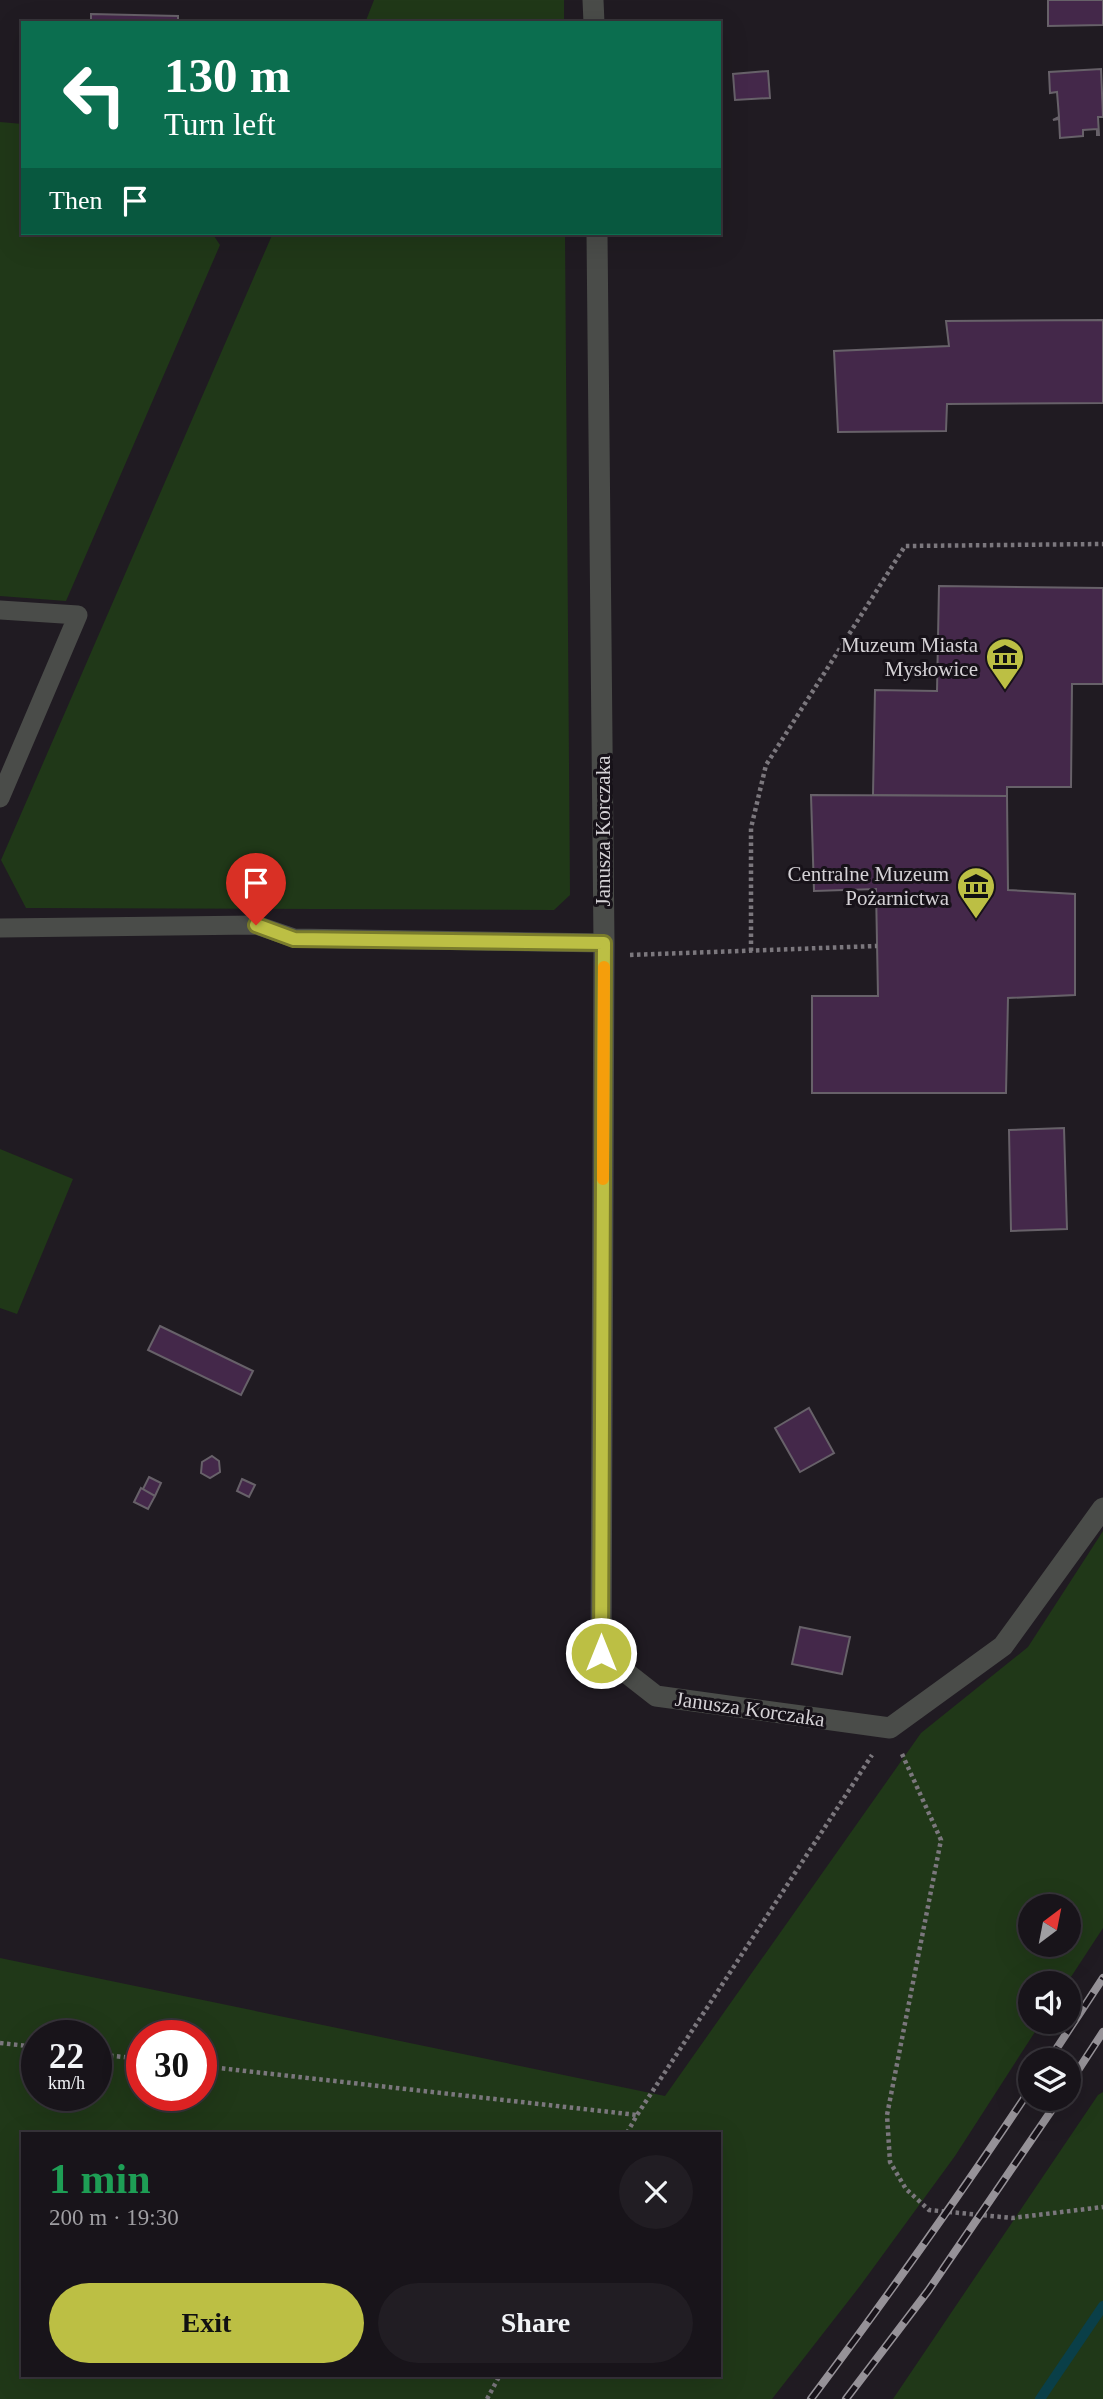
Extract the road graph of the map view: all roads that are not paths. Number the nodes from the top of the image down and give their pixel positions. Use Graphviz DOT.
graph roads {
  1 [pos="593,0"];
  2 [pos="594,21"];
  3 [pos="597,235"];
  4 [pos="2,611"];
  5 [pos="0,798"];
  6 [pos="0,928"];
  7 [pos="604,949"];
  8 [pos="1103,1508"];
  1 -- 2 [label="street"];
  3 -- 7 [label="street, Janusza Korczaka"];
  4 -- 5 [label="lane"];
  6 -- 7 [label="lane"];
  7 -- 8 [label="street, Janusza Korczaka"];
}
